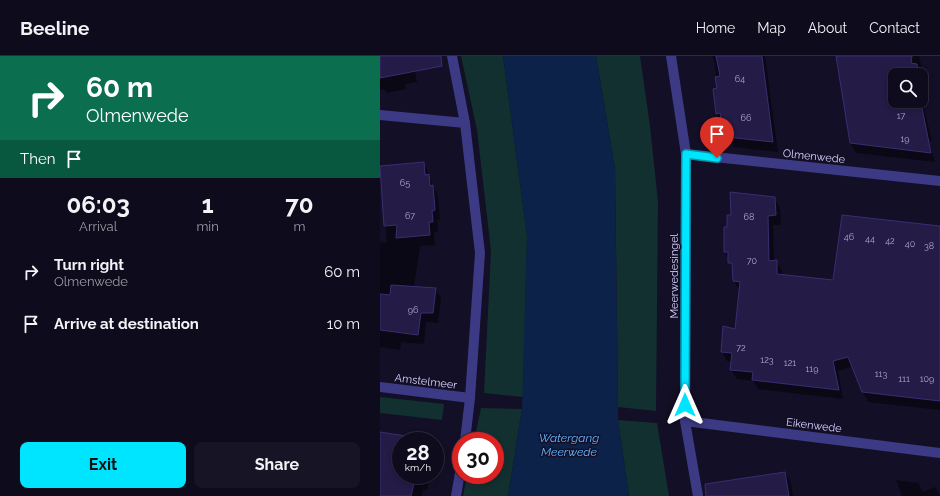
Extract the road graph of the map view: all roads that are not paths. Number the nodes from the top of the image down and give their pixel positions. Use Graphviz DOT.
graph roads {
  1 [pos="452,56"];
  2 [pos="671,56"];
  3 [pos="380,115"];
  4 [pos="465,122"];
  5 [pos="686,154"];
  6 [pos="940,181"];
  7 [pos="380,387"];
  8 [pos="470,398"];
  9 [pos="685,421"];
  10 [pos="466,432"];
  11 [pos="940,453"];
  12 [pos="458,484"];
  13 [pos="456,496"];
  14 [pos="698,496"];
  1 -- 4 [label="street"];
  2 -- 5 [label="street, Meerwedesingel"];
  3 -- 4 [label="street"];
  4 -- 8 [label="street"];
  5 -- 6 [label="street, Olmenwede"];
  5 -- 9 [label="street, Meerwedesingel"];
  7 -- 8 [label="street, Amstelmeer"];
  8 -- 10 [label="street"];
  9 -- 11 [label="street, Eikenwede"];
  9 -- 14 [label="street, Meerwedesingel"];
  12 -- 13 [label="street"];
}
